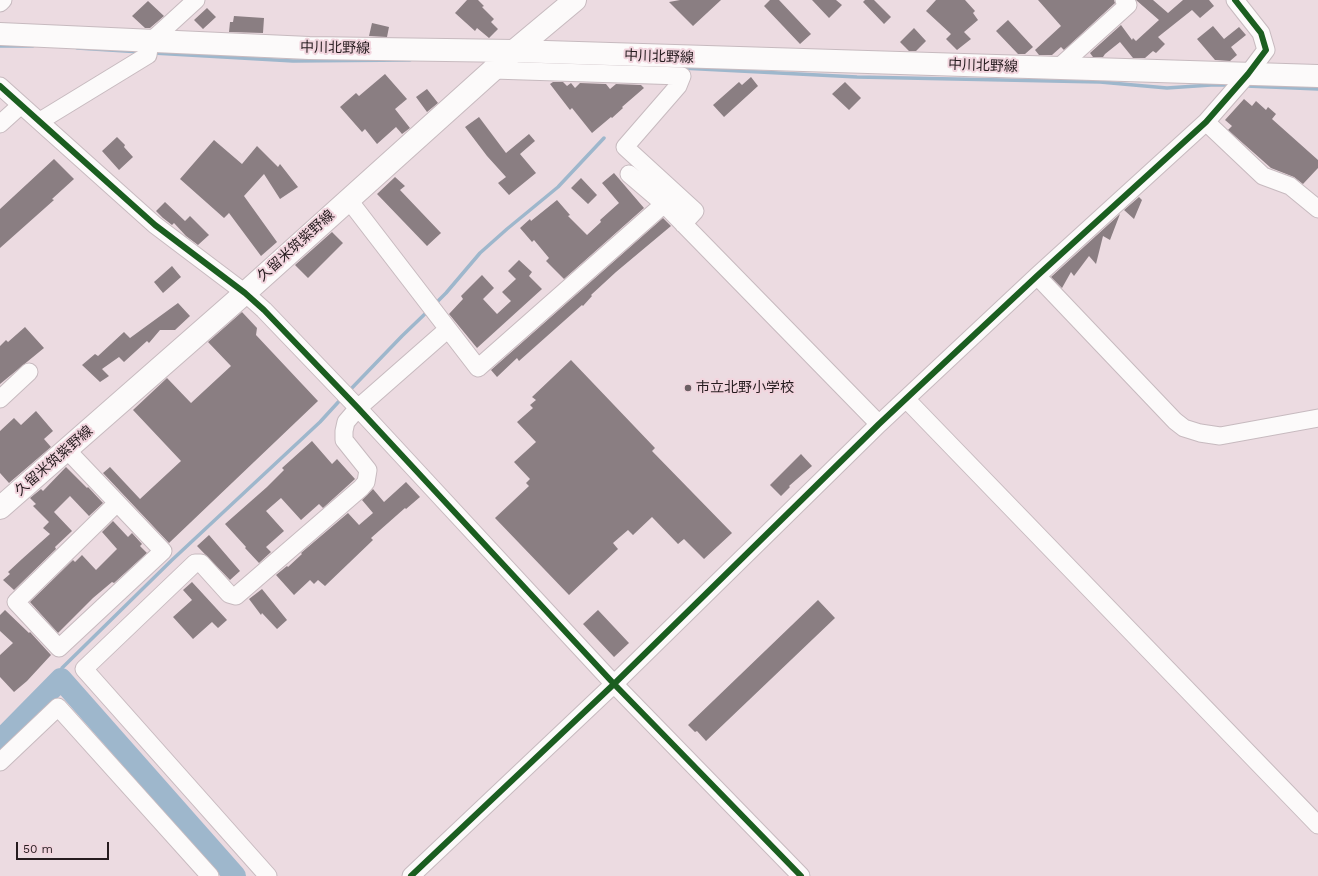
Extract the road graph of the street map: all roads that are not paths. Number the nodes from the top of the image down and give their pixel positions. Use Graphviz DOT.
graph roads {
  1 [pos="3,0"];
  2 [pos="196,0"];
  3 [pos="575,0"];
  4 [pos="1124,0"];
  5 [pos="1235,0"];
  6 [pos="0,3"];
  7 [pos="0,34"];
  8 [pos="149,48"];
  9 [pos="502,62"];
  10 [pos="1058,68"];
  11 [pos="1318,76"];
  12 [pos="1241,83"];
  13 [pos="0,86"];
  14 [pos="21,105"];
  15 [pos="40,121"];
  16 [pos="1206,122"];
  17 [pos="0,124"];
  18 [pos="629,174"];
  19 [pos="348,199"];
  20 [pos="664,204"];
  21 [pos="1318,209"];
  22 [pos="684,224"];
  23 [pos="1037,276"];
  24 [pos="244,292"];
  25 [pos="448,329"];
  26 [pos="29,372"];
  27 [pos="0,399"];
  28 [pos="906,399"];
  29 [pos="358,408"];
  30 [pos="1318,418"];
  31 [pos="879,424"];
  32 [pos="66,449"];
  33 [pos="117,503"];
  34 [pos="0,508"];
  35 [pos="614,684"];
  36 [pos="0,762"];
  37 [pos="1318,825"];
  38 [pos="210,876"];
  39 [pos="268,876"];
  40 [pos="411,876"];
  41 [pos="801,876"];
  1 -- 6 [label="street"];
  2 -- 8 [label="street"];
  3 -- 9 [label="main road, 久留米筑紫野線"];
  4 -- 10 [label="street"];
  5 -- 12 [label="street"];
  7 -- 8 [label="main road, 中川北野線"];
  8 -- 9 [label="main road, 中川北野線"];
  8 -- 15 [label="street"];
  9 -- 10 [label="main road, 中川北野線"];
  9 -- 19 [label="main road, 久留米筑紫野線"];
  9 -- 22 [label="street"];
  10 -- 12 [label="main road, 中川北野線"];
  11 -- 12 [label="main road, 中川北野線"];
  12 -- 16 [label="street"];
  13 -- 14 [label="street"];
  14 -- 15 [label="street"];
  14 -- 17 [label="street"];
  15 -- 24 [label="street"];
  16 -- 21 [label="street"];
  16 -- 23 [label="street"];
  18 -- 20 [label="street"];
  19 -- 24 [label="main road, 久留米筑紫野線"];
  19 -- 25 [label="street"];
  20 -- 22 [label="street"];
  20 -- 25 [label="street"];
  22 -- 31 [label="street"];
  23 -- 28 [label="street"];
  23 -- 30 [label="street"];
  24 -- 29 [label="street"];
  24 -- 32 [label="main road, 久留米筑紫野線"];
  25 -- 29 [label="street"];
  26 -- 27 [label="street"];
  28 -- 31 [label="street"];
  28 -- 37 [label="street"];
  29 -- 35 [label="street"];
  29 -- 39 [label="street"];
  31 -- 35 [label="street"];
  32 -- 33 [label="street"];
  32 -- 34 [label="main road, 久留米筑紫野線"];
  33 -- 33 [label="street"];
  35 -- 40 [label="street"];
  35 -- 41 [label="street"];
  36 -- 38 [label="street"];
}
